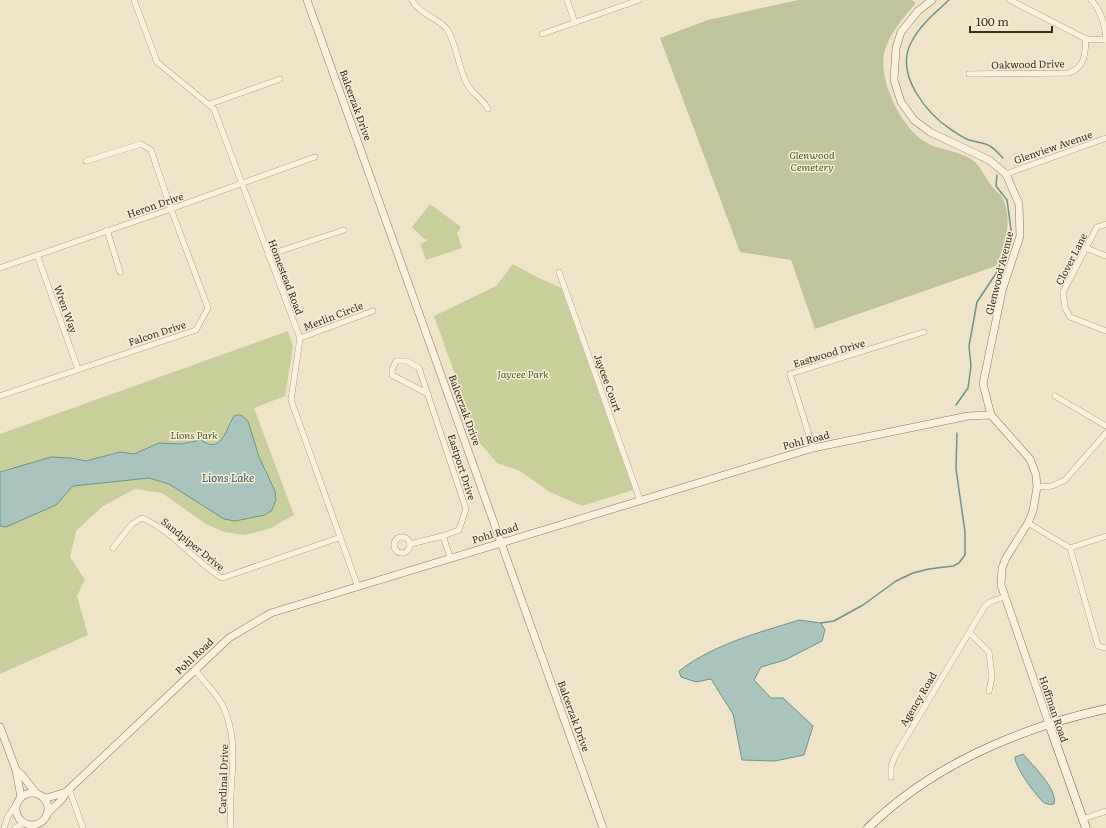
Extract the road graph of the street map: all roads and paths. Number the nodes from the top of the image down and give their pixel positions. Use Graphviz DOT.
graph roads {
  1 [pos="134,0"];
  2 [pos="307,0"];
  3 [pos="412,0"];
  4 [pos="567,0"];
  5 [pos="639,0"];
  6 [pos="932,0"];
  7 [pos="1010,0"];
  8 [pos="1091,0"];
  9 [pos="575,23"];
  10 [pos="542,34"];
  11 [pos="1086,39"];
  12 [pos="1106,40"];
  13 [pos="969,74"];
  14 [pos="280,79"];
  15 [pos="210,104"];
  16 [pos="488,110"];
  17 [pos="1106,138"];
  18 [pos="315,157"];
  19 [pos="86,161"];
  20 [pos="1006,174"];
  21 [pos="241,183"];
  22 [pos="171,209"];
  23 [pos="1106,224"];
  24 [pos="107,230"];
  25 [pos="344,230"];
  26 [pos="1086,248"];
  27 [pos="37,255"];
  28 [pos="268,255"];
  29 [pos="1106,256"];
  30 [pos="0,268"];
  31 [pos="120,272"];
  32 [pos="559,272"];
  33 [pos="373,310"];
  34 [pos="1106,331"];
  35 [pos="924,332"];
  36 [pos="300,338"];
  37 [pos="78,368"];
  38 [pos="428,394"];
  39 [pos="0,396"];
  40 [pos="1055,396"];
  41 [pos="991,415"];
  42 [pos="1106,426"];
  43 [pos="1106,433"];
  44 [pos="813,448"];
  45 [pos="1037,486"];
  46 [pos="640,500"];
  47 [pos="1028,523"];
  48 [pos="443,536"];
  49 [pos="1106,536"];
  50 [pos="341,537"];
  51 [pos="501,542"];
  52 [pos="410,544"];
  53 [pos="113,548"];
  54 [pos="1070,548"];
  55 [pos="450,557"];
  56 [pos="358,587"];
  57 [pos="1004,597"];
  58 [pos="970,632"];
  59 [pos="1106,648"];
  60 [pos="195,669"];
  61 [pos="988,691"];
  62 [pos="1106,709"];
  63 [pos="1049,724"];
  64 [pos="0,727"];
  65 [pos="16,770"];
  66 [pos="891,777"];
  67 [pos="68,791"];
  68 [pos="38,794"];
  69 [pos="21,797"];
  70 [pos="16,805"];
  71 [pos="1106,811"];
  72 [pos="47,814"];
  73 [pos="1083,819"];
  74 [pos="40,825"];
  75 [pos="29,826"];
  76 [pos="4,828"];
  77 [pos="16,828"];
  78 [pos="82,828"];
  79 [pos="231,828"];
  80 [pos="603,828"];
  81 [pos="868,828"];
  82 [pos="1086,828"];
  1 -- 15 [label="street, Homestead Road"];
  2 -- 51 [label="street, Balcerzak Drive"];
  3 -- 16 [label="street"];
  4 -- 9 [label="street"];
  5 -- 9 [label="street"];
  6 -- 20 [label="street, Glenwood Avenue"];
  7 -- 11 [label="street"];
  8 -- 12 [label="street"];
  9 -- 10 [label="street"];
  11 -- 12 [label="street"];
  11 -- 13 [label="street, Oakwood Drive"];
  14 -- 15 [label="street"];
  15 -- 21 [label="street, Homestead Road"];
  17 -- 20 [label="street, Glenview Avenue"];
  18 -- 21 [label="street, Heron Drive"];
  19 -- 22 [label="street, Falcon Drive"];
  20 -- 41 [label="street, Glenwood Avenue"];
  21 -- 22 [label="street, Heron Drive"];
  21 -- 28 [label="street, Homestead Road"];
  22 -- 24 [label="street, Heron Drive"];
  22 -- 37 [label="street, Falcon Drive"];
  23 -- 26 [label="street, Clover Lane"];
  24 -- 27 [label="street, Heron Drive"];
  24 -- 31 [label="street"];
  25 -- 28 [label="street"];
  26 -- 29 [label="street"];
  26 -- 34 [label="street, Clover Lane"];
  27 -- 30 [label="street, Heron Drive"];
  27 -- 37 [label="street, Wren Way"];
  28 -- 36 [label="street, Homestead Road"];
  32 -- 46 [label="street, Jaycee Court"];
  33 -- 36 [label="street, Merlin Circle"];
  35 -- 44 [label="street, Eastwood Drive"];
  36 -- 50 [label="street, Homestead Road"];
  37 -- 39 [label="street, Falcon Drive"];
  38 -- 38 [label="street, Eastport Drive"];
  38 -- 48 [label="street, Eastport Drive"];
  40 -- 42 [label="street"];
  41 -- 44 [label="street, Pohl Road"];
  41 -- 45 [label="street, Glenwood Avenue"];
  43 -- 45 [label="street"];
  44 -- 46 [label="street, Pohl Road"];
  45 -- 47 [label="street"];
  46 -- 51 [label="street, Pohl Road"];
  47 -- 54 [label="street"];
  47 -- 57 [label="street"];
  48 -- 52 [label="street, Eastport Drive"];
  48 -- 55 [label="street"];
  49 -- 54 [label="street"];
  50 -- 53 [label="street, Sandpiper Drive"];
  50 -- 56 [label="street, Homestead Road"];
  51 -- 55 [label="street, Pohl Road"];
  51 -- 80 [label="street, Balcerzak Drive"];
  54 -- 59 [label="street"];
  55 -- 56 [label="street, Pohl Road"];
  56 -- 60 [label="street, Pohl Road"];
  57 -- 58 [label="street, Agency Road"];
  57 -- 63 [label="street, Hoffman Road"];
  58 -- 61 [label="street"];
  58 -- 66 [label="street, Agency Road"];
  60 -- 67 [label="street, Pohl Road"];
  60 -- 79 [label="street, Cardinal Drive"];
  62 -- 63 [label="main road"];
  63 -- 73 [label="main road, Hoffman Road"];
  63 -- 81 [label="main road"];
  64 -- 65 [label="street"];
  65 -- 68 [label="street"];
  65 -- 69 [label="street"];
  67 -- 68 [label="street, Pohl Road"];
  67 -- 72 [label="street, Pohl Road"];
  67 -- 78 [label="street"];
  68 -- 69 [label="street"];
  68 -- 72 [label="street"];
  69 -- 70 [label="street"];
  70 -- 75 [label="street"];
  70 -- 76 [label="street"];
  71 -- 73 [label="street"];
  72 -- 74 [label="street"];
  73 -- 82 [label="main road, Hoffman Road"];
  74 -- 75 [label="street"];
  75 -- 77 [label="street"];
}
